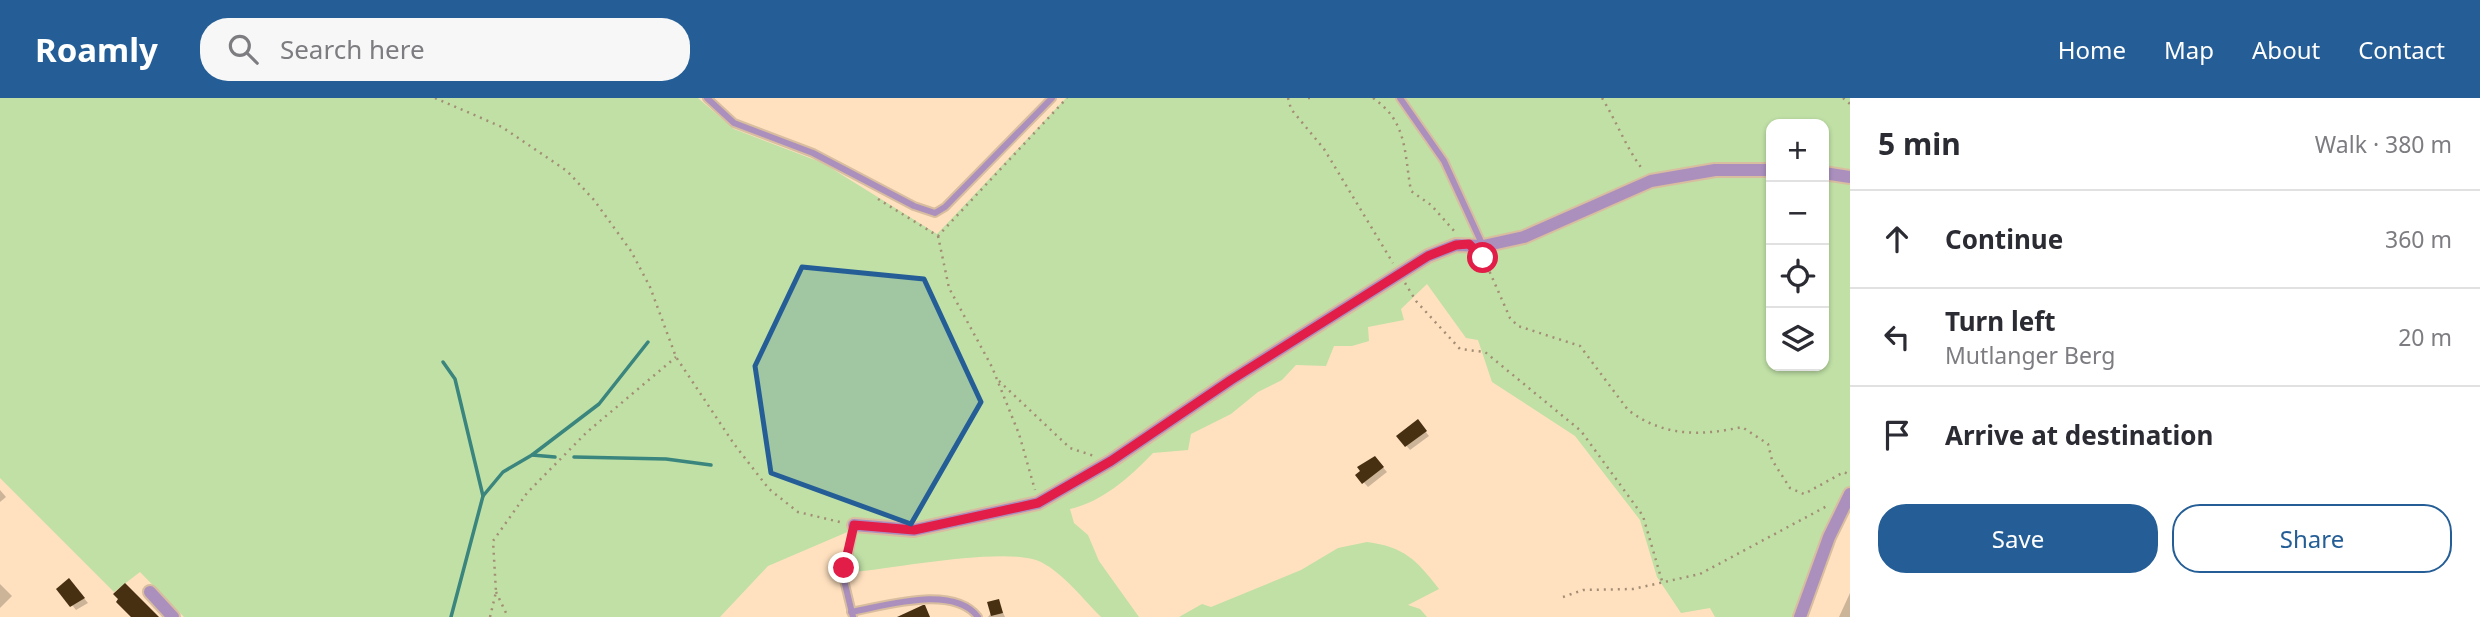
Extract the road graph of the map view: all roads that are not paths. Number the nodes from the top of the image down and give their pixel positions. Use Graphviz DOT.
graph roads {
  1 [pos="707,98"];
  2 [pos="1052,98"];
  3 [pos="1400,98"];
  4 [pos="1766,170"];
  5 [pos="1829,174"];
  6 [pos="1850,177"];
  7 [pos="1483,246"];
  8 [pos="1848,499"];
  9 [pos="854,525"];
  10 [pos="150,592"];
  11 [pos="852,615"];
  12 [pos="173,617"];
  13 [pos="978,617"];
  14 [pos="1800,617"];
  1 -- 2 [label="lane"];
  3 -- 7 [label="lane"];
  4 -- 7 [label="street"];
  5 -- 6 [label="street"];
  7 -- 9 [label="street"];
  8 -- 14 [label="street"];
  9 -- 11 [label="lane"];
  10 -- 12 [label="street"];
  11 -- 13 [label="lane"];
}
